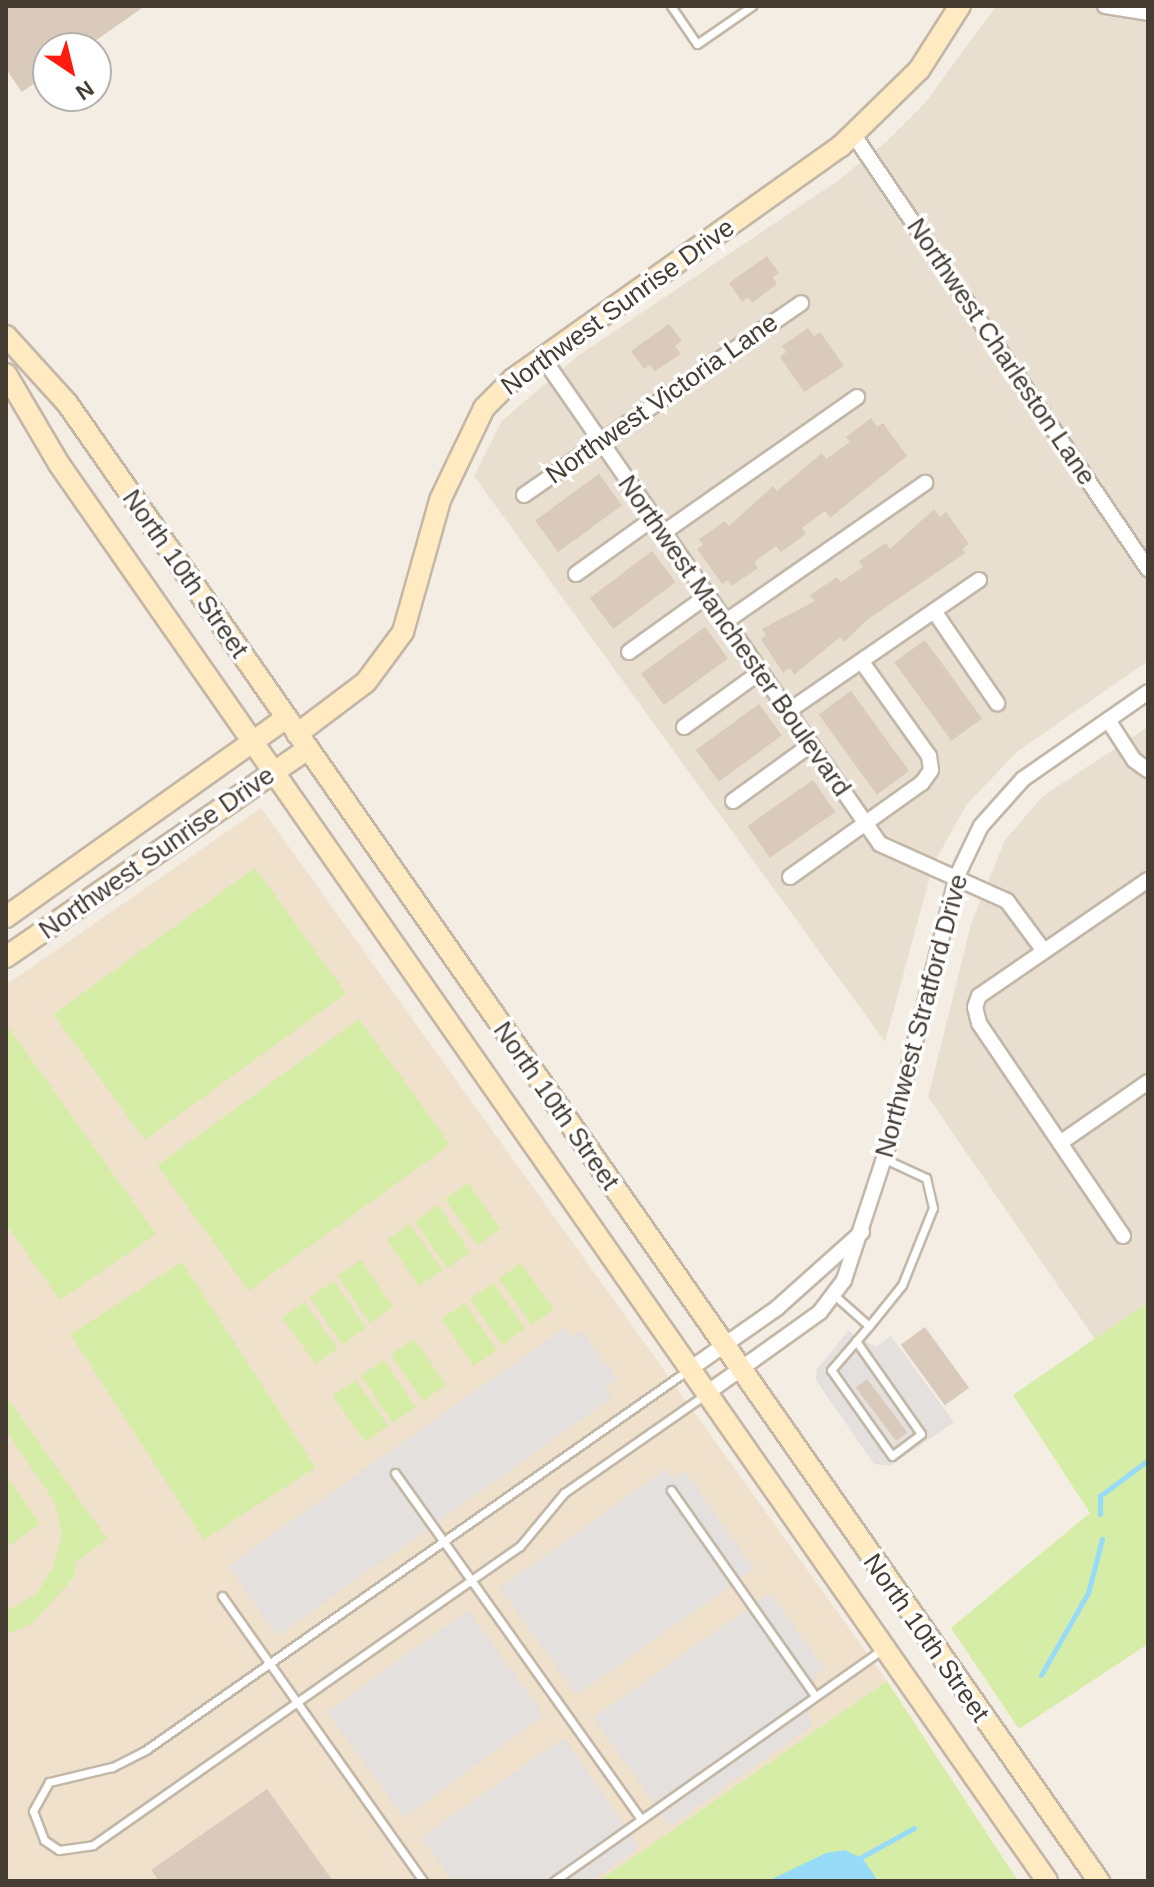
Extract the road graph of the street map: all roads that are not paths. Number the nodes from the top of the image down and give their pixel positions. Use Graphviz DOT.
graph roads {
  1 [pos="671,6"];
  2 [pos="752,6"];
  3 [pos="960,6"];
  4 [pos="1105,6"];
  5 [pos="1148,13"];
  6 [pos="853,134"];
  7 [pos="801,303"];
  8 [pos="6,336"];
  9 [pos="543,358"];
  10 [pos="6,374"];
  11 [pos="857,397"];
  12 [pos="601,441"];
  13 [pos="925,483"];
  14 [pos="524,495"];
  15 [pos="654,518"];
  16 [pos="663,533"];
  17 [pos="1148,569"];
  18 [pos="576,574"];
  19 [pos="979,580"];
  20 [pos="707,596"];
  21 [pos="934,611"];
  22 [pos="725,622"];
  23 [pos="629,652"];
  24 [pos="862,662"];
  25 [pos="759,673"];
  26 [pos="1148,692"];
  27 [pos="997,703"];
  28 [pos="787,712"];
  29 [pos="1108,720"];
  30 [pos="684,727"];
  31 [pos="297,734"];
  32 [pos="252,742"];
  33 [pos="809,746"];
  34 [pos="1148,770"];
  35 [pos="274,772"];
  36 [pos="733,801"];
  37 [pos="864,823"];
  38 [pos="957,876"];
  39 [pos="790,877"];
  40 [pos="1148,880"];
  41 [pos="6,917"];
  42 [pos="1044,951"];
  43 [pos="6,957"];
  44 [pos="1148,1082"];
  45 [pos="1060,1143"];
  46 [pos="884,1158"];
  47 [pos="862,1231"];
  48 [pos="1123,1236"];
  49 [pos="833,1294"];
  50 [pos="869,1326"];
  51 [pos="856,1341"];
  52 [pos="723,1345"];
  53 [pos="690,1369"];
  54 [pos="740,1370"];
  55 [pos="707,1393"];
  56 [pos="395,1473"];
  57 [pos="671,1490"];
  58 [pos="442,1539"];
  59 [pos="471,1578"];
  60 [pos="222,1596"];
  61 [pos="885,1647"];
  62 [pos="269,1662"];
  63 [pos="815,1696"];
  64 [pos="296,1701"];
  65 [pos="641,1819"];
  66 [pos="423,1881"];
  67 [pos="554,1881"];
  68 [pos="1047,1881"];
  69 [pos="1099,1881"];
  1 -- 2 [label="lane"];
  3 -- 6 [label="main road, Northwest Sunrise Drive"];
  4 -- 5 [label="street"];
  6 -- 9 [label="main road, Northwest Sunrise Drive"];
  6 -- 17 [label="street, Northwest Charleston Lane"];
  7 -- 12 [label="street, Northwest Victoria Lane"];
  8 -- 31 [label="main road, North 10th Street"];
  9 -- 12 [label="street, Northwest Manchester Boulevard"];
  9 -- 31 [label="main road, Northwest Sunrise Drive"];
  10 -- 32 [label="main road, North 10th Street"];
  11 -- 16 [label="street"];
  12 -- 14 [label="street, Northwest Victoria Lane"];
  12 -- 15 [label="street, Northwest Manchester Boulevard"];
  13 -- 22 [label="street"];
  15 -- 16 [label="street, Northwest Manchester Boulevard"];
  15 -- 18 [label="street"];
  16 -- 20 [label="street, Northwest Manchester Boulevard"];
  19 -- 21 [label="street"];
  20 -- 22 [label="street, Northwest Manchester Boulevard"];
  20 -- 23 [label="street"];
  21 -- 24 [label="street"];
  21 -- 27 [label="street"];
  22 -- 25 [label="street, Northwest Manchester Boulevard"];
  24 -- 28 [label="street"];
  24 -- 37 [label="street"];
  25 -- 28 [label="street, Northwest Manchester Boulevard"];
  25 -- 30 [label="street"];
  26 -- 29 [label="street, Northwest Stratford Drive"];
  28 -- 33 [label="street, Northwest Manchester Boulevard"];
  29 -- 34 [label="street"];
  29 -- 38 [label="street, Northwest Stratford Drive"];
  31 -- 32 [label="main road, Northwest Sunrise Drive"];
  31 -- 35 [label="main road, Northwest Sunrise Drive"];
  31 -- 52 [label="main road, North 10th Street"];
  32 -- 35 [label="main road, North 10th Street"];
  32 -- 41 [label="main road, Northwest Sunrise Drive"];
  33 -- 36 [label="street"];
  33 -- 37 [label="street, Northwest Manchester Boulevard"];
  35 -- 43 [label="main road, Northwest Sunrise Drive"];
  35 -- 53 [label="main road, North 10th Street"];
  37 -- 38 [label="street, Northwest Manchester Boulevard"];
  37 -- 39 [label="street"];
  38 -- 42 [label="street, Northwest Manchester Boulevard"];
  38 -- 46 [label="street, Northwest Stratford Drive"];
  40 -- 42 [label="street"];
  42 -- 45 [label="street"];
  44 -- 45 [label="street"];
  45 -- 48 [label="street"];
  46 -- 47 [label="street, Northwest Stratford Drive"];
  46 -- 50 [label="lane"];
  47 -- 49 [label="street, Northwest Stratford Drive"];
  47 -- 52 [label="street, Northwest Stratford Drive"];
  49 -- 50 [label="lane"];
  49 -- 54 [label="street, Northwest Stratford Drive"];
  50 -- 51 [label="lane"];
  51 -- 51 [label="lane"];
  52 -- 53 [label="street, Northwest Stratford Drive"];
  52 -- 54 [label="main road, North 10th Street"];
  53 -- 55 [label="main road, North 10th Street"];
  53 -- 58 [label="lane"];
  54 -- 55 [label="street, Northwest Stratford Drive"];
  54 -- 69 [label="main road, North 10th Street"];
  55 -- 59 [label="lane"];
  55 -- 61 [label="main road, North 10th Street"];
  56 -- 58 [label="lane"];
  57 -- 63 [label="lane"];
  58 -- 59 [label="lane"];
  58 -- 62 [label="lane"];
  59 -- 64 [label="lane"];
  59 -- 65 [label="lane"];
  60 -- 62 [label="lane"];
  61 -- 63 [label="lane"];
  61 -- 68 [label="main road, North 10th Street"];
  62 -- 64 [label="lane"];
  62 -- 64 [label="lane"];
  63 -- 65 [label="lane"];
  64 -- 66 [label="lane"];
  65 -- 67 [label="lane"];
}
